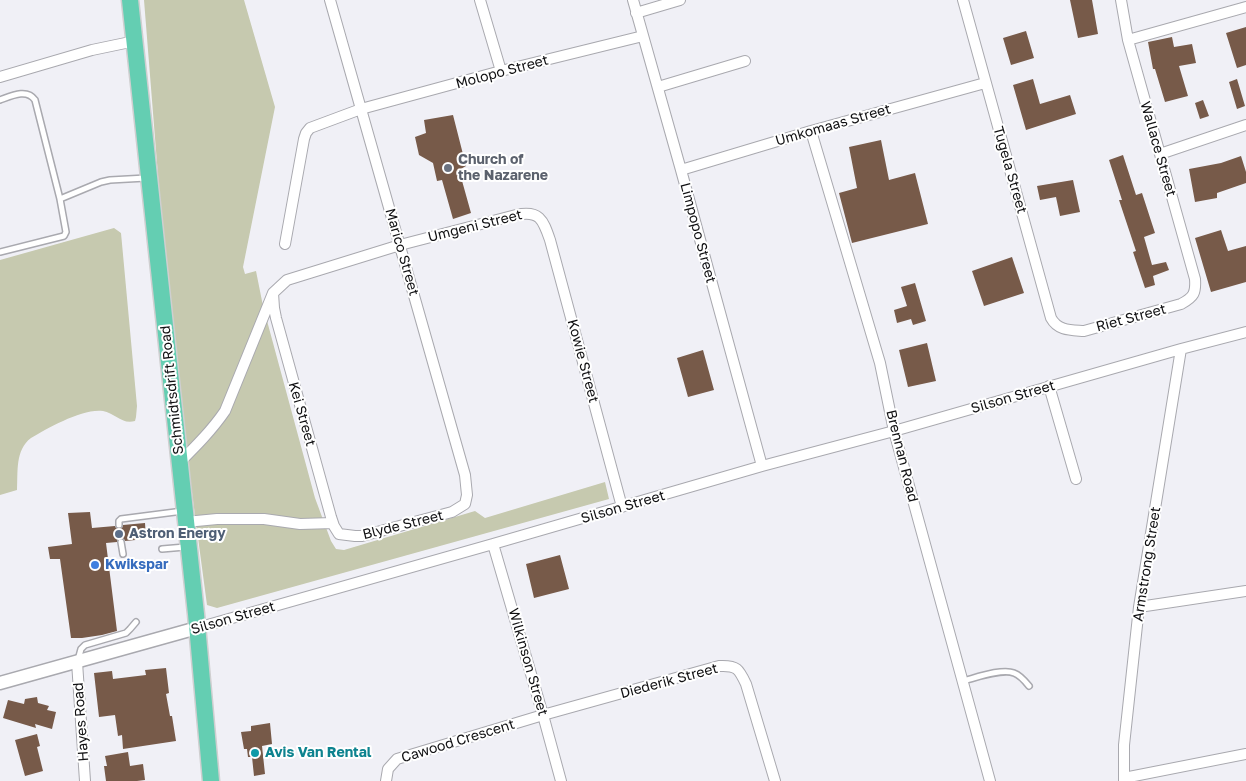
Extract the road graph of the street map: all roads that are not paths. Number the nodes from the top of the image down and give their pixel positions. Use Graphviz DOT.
graph roads {
  1 [pos="130,0"];
  2 [pos="330,0"];
  3 [pos="480,0"];
  4 [pos="633,0"];
  5 [pos="680,0"];
  6 [pos="963,0"];
  7 [pos="1121,0"];
  8 [pos="1246,7"];
  9 [pos="636,13"];
  10 [pos="643,36"];
  11 [pos="1128,40"];
  12 [pos="135,41"];
  13 [pos="745,61"];
  14 [pos="501,71"];
  15 [pos="0,77"];
  16 [pos="985,82"];
  17 [pos="658,87"];
  18 [pos="0,100"];
  19 [pos="361,109"];
  20 [pos="1246,125"];
  21 [pos="811,131"];
  22 [pos="1160,154"];
  23 [pos="681,170"];
  24 [pos="149,177"];
  25 [pos="60,199"];
  26 [pos="538,217"];
  27 [pos="285,244"];
  28 [pos="400,245"];
  29 [pos="0,252"];
  30 [pos="273,293"];
  31 [pos="1192,297"];
  32 [pos="1068,330"];
  33 [pos="1246,332"];
  34 [pos="1182,349"];
  35 [pos="1050,386"];
  36 [pos="894,431"];
  37 [pos="180,462"];
  38 [pos="762,466"];
  39 [pos="1076,479"];
  40 [pos="465,504"];
  41 [pos="622,507"];
  42 [pos="185,516"];
  43 [pos="333,523"];
  44 [pos="119,525"];
  45 [pos="340,534"];
  46 [pos="121,542"];
  47 [pos="493,544"];
  48 [pos="188,547"];
  49 [pos="162,549"];
  50 [pos="123,554"];
  51 [pos="1246,591"];
  52 [pos="1139,608"];
  53 [pos="136,622"];
  54 [pos="197,628"];
  55 [pos="77,662"];
  56 [pos="963,681"];
  57 [pos="0,684"];
  58 [pos="1029,686"];
  59 [pos="544,715"];
  60 [pos="1246,754"];
  61 [pos="1124,779"];
  62 [pos="85,781"];
  63 [pos="210,781"];
  64 [pos="386,781"];
  65 [pos="561,781"];
  66 [pos="775,781"];
  67 [pos="990,781"];
  1 -- 12 [label="highway, Schmidtsdrift Road"];
  2 -- 19 [label="street, Marico Street"];
  3 -- 14 [label="street"];
  4 -- 9 [label="street, Limpopo Street"];
  5 -- 9 [label="street"];
  6 -- 16 [label="street, Tugela Street"];
  7 -- 11 [label="street, Wallace Street"];
  8 -- 11 [label="street"];
  9 -- 10 [label="street, Limpopo Street"];
  10 -- 14 [label="street, Molopo Street"];
  10 -- 17 [label="street, Limpopo Street"];
  11 -- 22 [label="street, Wallace Street"];
  12 -- 15 [label="street"];
  12 -- 24 [label="highway, Schmidtsdrift Road"];
  13 -- 17 [label="street"];
  14 -- 19 [label="street, Molopo Street"];
  16 -- 21 [label="street, Umkomaas Street"];
  16 -- 32 [label="street, Tugela Street"];
  17 -- 23 [label="street, Limpopo Street"];
  18 -- 25 [label="lane"];
  19 -- 27 [label="street, Molopo Street"];
  19 -- 28 [label="street, Marico Street"];
  20 -- 22 [label="street"];
  21 -- 23 [label="street, Umkomaas Street"];
  21 -- 36 [label="street, Brennan Road"];
  22 -- 31 [label="street, Wallace Street"];
  23 -- 38 [label="street, Limpopo Street"];
  24 -- 25 [label="lane"];
  24 -- 37 [label="highway, Schmidtsdrift Road"];
  25 -- 29 [label="lane"];
  26 -- 28 [label="street, Umgeni Street"];
  26 -- 41 [label="street, Kowie Street"];
  28 -- 30 [label="street, Umgeni Street"];
  28 -- 40 [label="street, Marico Street"];
  30 -- 37 [label="street"];
  30 -- 43 [label="street, Kei Street"];
  31 -- 32 [label="street, Riet Street"];
  33 -- 34 [label="street, Silson Street"];
  34 -- 35 [label="street, Silson Street"];
  34 -- 52 [label="street, Armstrong Street"];
  35 -- 36 [label="street, Silson Street"];
  35 -- 39 [label="street"];
  36 -- 38 [label="street, Silson Street"];
  36 -- 56 [label="street, Brennan Road"];
  37 -- 42 [label="highway, Schmidtsdrift Road"];
  38 -- 41 [label="street, Silson Street"];
  40 -- 45 [label="street, Blyde Street"];
  41 -- 47 [label="street, Silson Street"];
  42 -- 43 [label="street"];
  42 -- 44 [label="lane"];
  42 -- 48 [label="highway, Schmidtsdrift Road"];
  43 -- 45 [label="street, Kei Street"];
  46 -- 50 [label="lane"];
  47 -- 54 [label="street, Silson Street"];
  47 -- 59 [label="street, Wilkinson Street"];
  48 -- 49 [label="lane"];
  48 -- 54 [label="highway, Schmidtsdrift Road"];
  51 -- 52 [label="street"];
  52 -- 61 [label="street, Armstrong Street"];
  53 -- 55 [label="lane"];
  54 -- 55 [label="street, Silson Street"];
  54 -- 63 [label="highway, Schmidtsdrift Road"];
  55 -- 57 [label="street, Silson Street"];
  55 -- 62 [label="street, Hayes Road"];
  56 -- 58 [label="lane"];
  56 -- 67 [label="street, Brennan Road"];
  59 -- 64 [label="street, Cawood Crescent"];
  59 -- 65 [label="street, Wilkinson Street"];
  59 -- 66 [label="street, Diederik Street"];
  60 -- 61 [label="street"];
}
